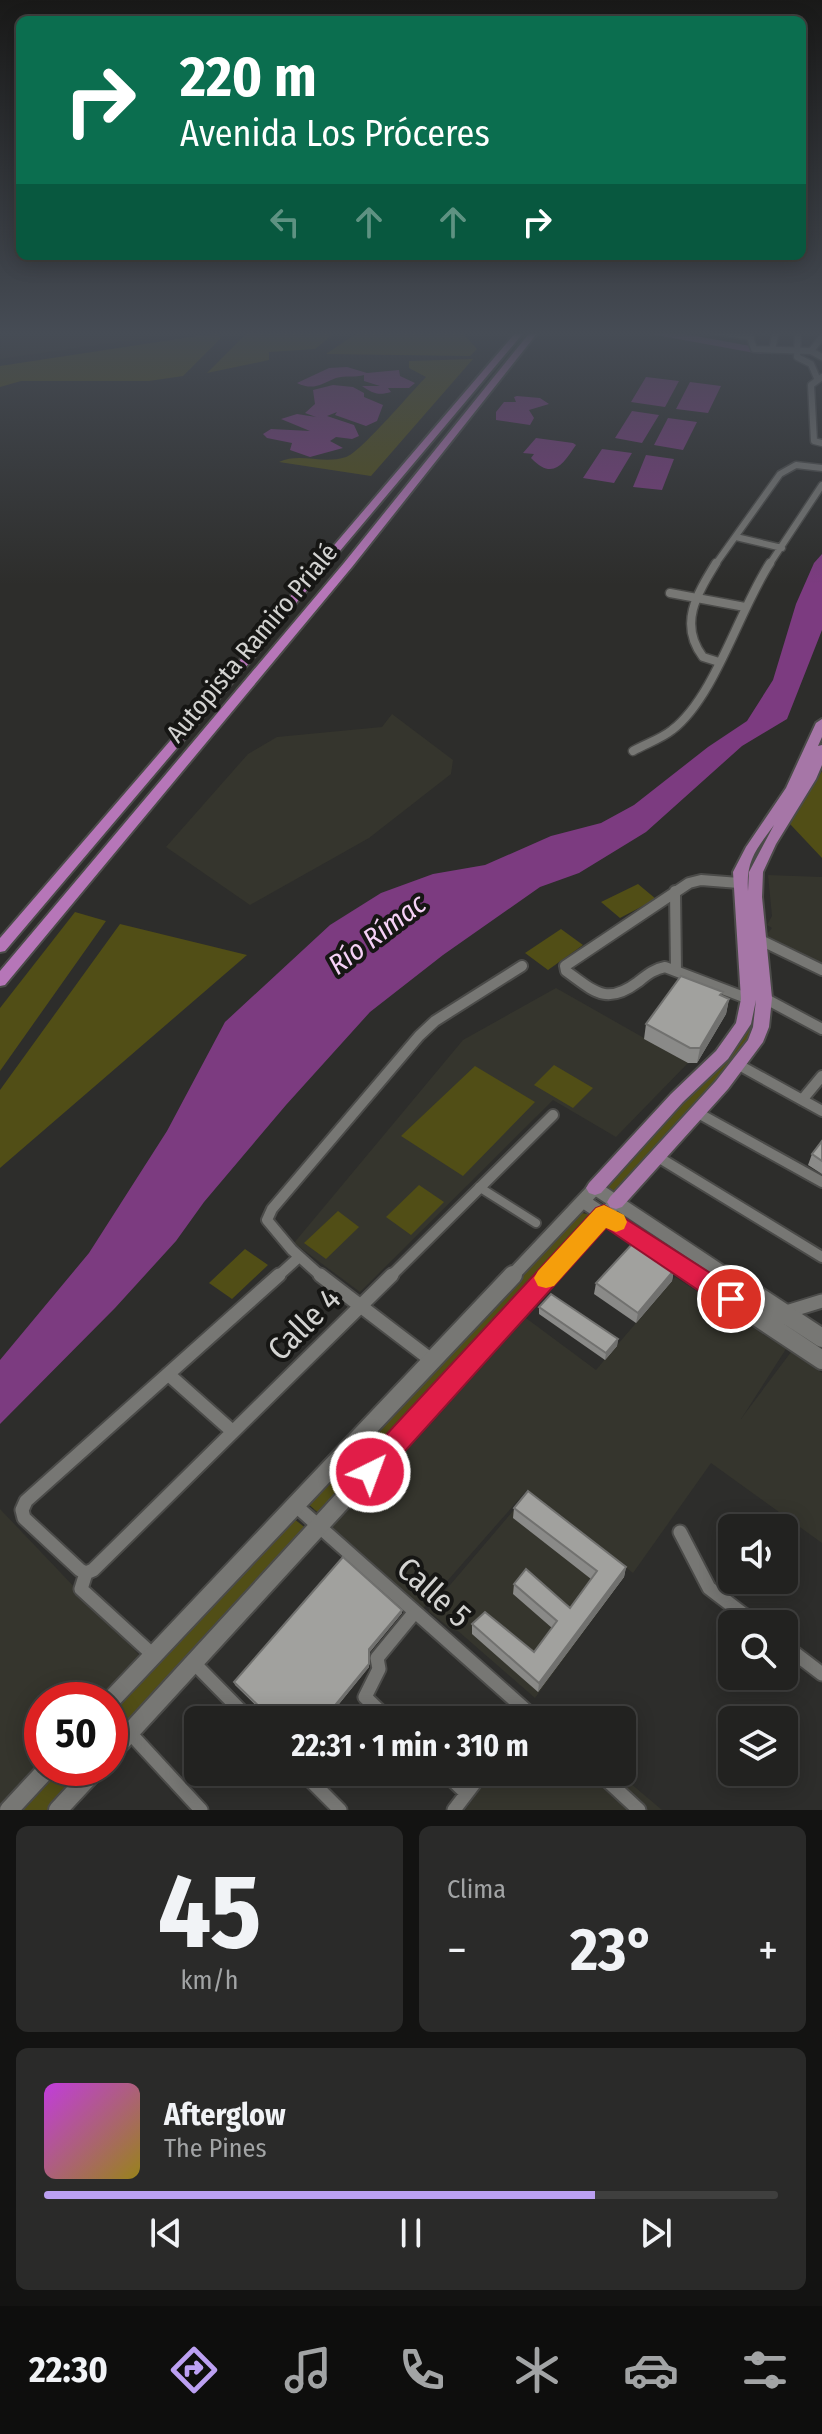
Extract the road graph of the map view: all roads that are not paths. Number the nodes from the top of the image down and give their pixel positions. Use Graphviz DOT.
graph roads {
  1 [pos="449,415"];
  2 [pos="467,415"];
  3 [pos="818,420"];
  4 [pos="822,443"];
  5 [pos="822,468"];
  6 [pos="822,485"];
  7 [pos="736,537"];
  8 [pos="782,548"];
  9 [pos="670,593"];
  10 [pos="695,597"];
  11 [pos="745,607"];
  12 [pos="719,662"];
  13 [pos="822,723"];
  14 [pos="822,749"];
  15 [pos="633,751"];
  16 [pos="739,883"];
  17 [pos="675,891"];
  18 [pos="742,932"];
  19 [pos="758,938"];
  20 [pos="0,947"];
  21 [pos="522,966"];
  22 [pos="822,970"];
  23 [pos="676,971"];
  24 [pos="0,981"];
  25 [pos="756,999"];
  26 [pos="822,1029"];
  27 [pos="739,1065"];
  28 [pos="822,1076"];
  29 [pos="802,1100"];
  30 [pos="822,1111"];
  31 [pos="698,1113"];
  32 [pos="553,1115"];
  33 [pos="658,1157"];
  34 [pos="822,1182"];
  35 [pos="479,1187"];
  36 [pos="595,1188"];
  37 [pos="583,1201"];
  38 [pos="610,1208"];
  39 [pos="536,1223"];
  40 [pos="299,1257"];
  41 [pos="822,1257"];
  42 [pos="715,1268"];
  43 [pos="704,1281"];
  44 [pos="822,1301"];
  45 [pos="361,1304"];
  46 [pos="783,1313"];
  47 [pos="767,1323"];
  48 [pos="822,1338"];
  49 [pos="430,1359"];
  50 [pos="822,1360"];
  51 [pos="168,1374"];
  52 [pos="232,1431"];
  53 [pos="295,1505"];
  54 [pos="319,1527"];
  55 [pos="680,1532"];
  56 [pos="89,1572"];
  57 [pos="738,1610"];
  58 [pos="414,1613"];
  59 [pos="153,1655"];
  60 [pos="798,1656"];
  61 [pos="194,1663"];
  62 [pos="822,1674"];
  63 [pos="128,1682"];
  64 [pos="236,1706"];
  65 [pos="374,1706"];
  66 [pos="517,1706"];
  67 [pos="130,1733"];
  68 [pos="31,1786"];
  69 [pos="82,1786"];
  70 [pos="316,1786"];
  71 [pos="459,1786"];
  72 [pos="472,1786"];
  73 [pos="613,1786"];
  74 [pos="466,1793"];
  75 [pos="64,1807"];
  76 [pos="9,1810"];
  77 [pos="201,1810"];
  78 [pos="340,1810"];
  79 [pos="454,1810"];
  80 [pos="639,1810"];
  1 -- 20 [label="highway, Autopista Ramiro Prialé"];
  2 -- 24 [label="highway, Autopista Ramiro Prialé"];
  3 -- 4 [label="street"];
  5 -- 7 [label="street"];
  6 -- 8 [label="street"];
  7 -- 8 [label="street"];
  7 -- 10 [label="street"];
  8 -- 11 [label="street"];
  9 -- 10 [label="street"];
  10 -- 11 [label="street"];
  10 -- 12 [label="street"];
  11 -- 12 [label="street"];
  12 -- 15 [label="street"];
  13 -- 16 [label="main road"];
  14 -- 19 [label="main road"];
  16 -- 17 [label="street"];
  16 -- 18 [label="main road"];
  17 -- 23 [label="street"];
  17 -- 23 [label="street"];
  18 -- 19 [label="street"];
  18 -- 25 [label="main road"];
  19 -- 22 [label="street"];
  19 -- 25 [label="main road"];
  21 -- 40 [label="street"];
  23 -- 25 [label="street"];
  25 -- 26 [label="street"];
  25 -- 27 [label="main road"];
  25 -- 36 [label="main road"];
  27 -- 29 [label="street"];
  27 -- 31 [label="main road"];
  28 -- 29 [label="street"];
  29 -- 30 [label="street"];
  31 -- 33 [label="main road"];
  31 -- 34 [label="street"];
  32 -- 35 [label="street, Calle 4"];
  33 -- 38 [label="main road"];
  33 -- 41 [label="street"];
  35 -- 39 [label="street"];
  35 -- 45 [label="street, Calle 4"];
  36 -- 37 [label="main road"];
  36 -- 38 [label="main road"];
  37 -- 38 [label="main road"];
  37 -- 49 [label="main road"];
  38 -- 42 [label="main road"];
  38 -- 43 [label="main road"];
  38 -- 54 [label="main road"];
  40 -- 45 [label="street"];
  40 -- 51 [label="street"];
  42 -- 43 [label="main road"];
  42 -- 46 [label="main road"];
  43 -- 47 [label="main road"];
  44 -- 46 [label="street"];
  45 -- 49 [label="street"];
  45 -- 52 [label="street, Calle 4"];
  46 -- 47 [label="street"];
  46 -- 48 [label="main road"];
  47 -- 50 [label="main road"];
  49 -- 53 [label="main road"];
  51 -- 52 [label="street"];
  51 -- 56 [label="street"];
  52 -- 56 [label="street, Calle 4"];
  53 -- 54 [label="street, Calle 5"];
  53 -- 59 [label="main road"];
  54 -- 58 [label="street, Calle 5"];
  54 -- 61 [label="main road"];
  55 -- 57 [label="street"];
  56 -- 59 [label="street"];
  58 -- 65 [label="street"];
  58 -- 66 [label="street, Calle 5"];
  59 -- 63 [label="main road"];
  60 -- 62 [label="street"];
  61 -- 64 [label="street"];
  61 -- 67 [label="main road"];
  67 -- 77 [label="street"];
  68 -- 76 [label="main road"];
  69 -- 75 [label="main road"];
  70 -- 78 [label="street"];
  71 -- 74 [label="street"];
  72 -- 74 [label="street"];
  73 -- 80 [label="street"];
  74 -- 79 [label="street"];
}
